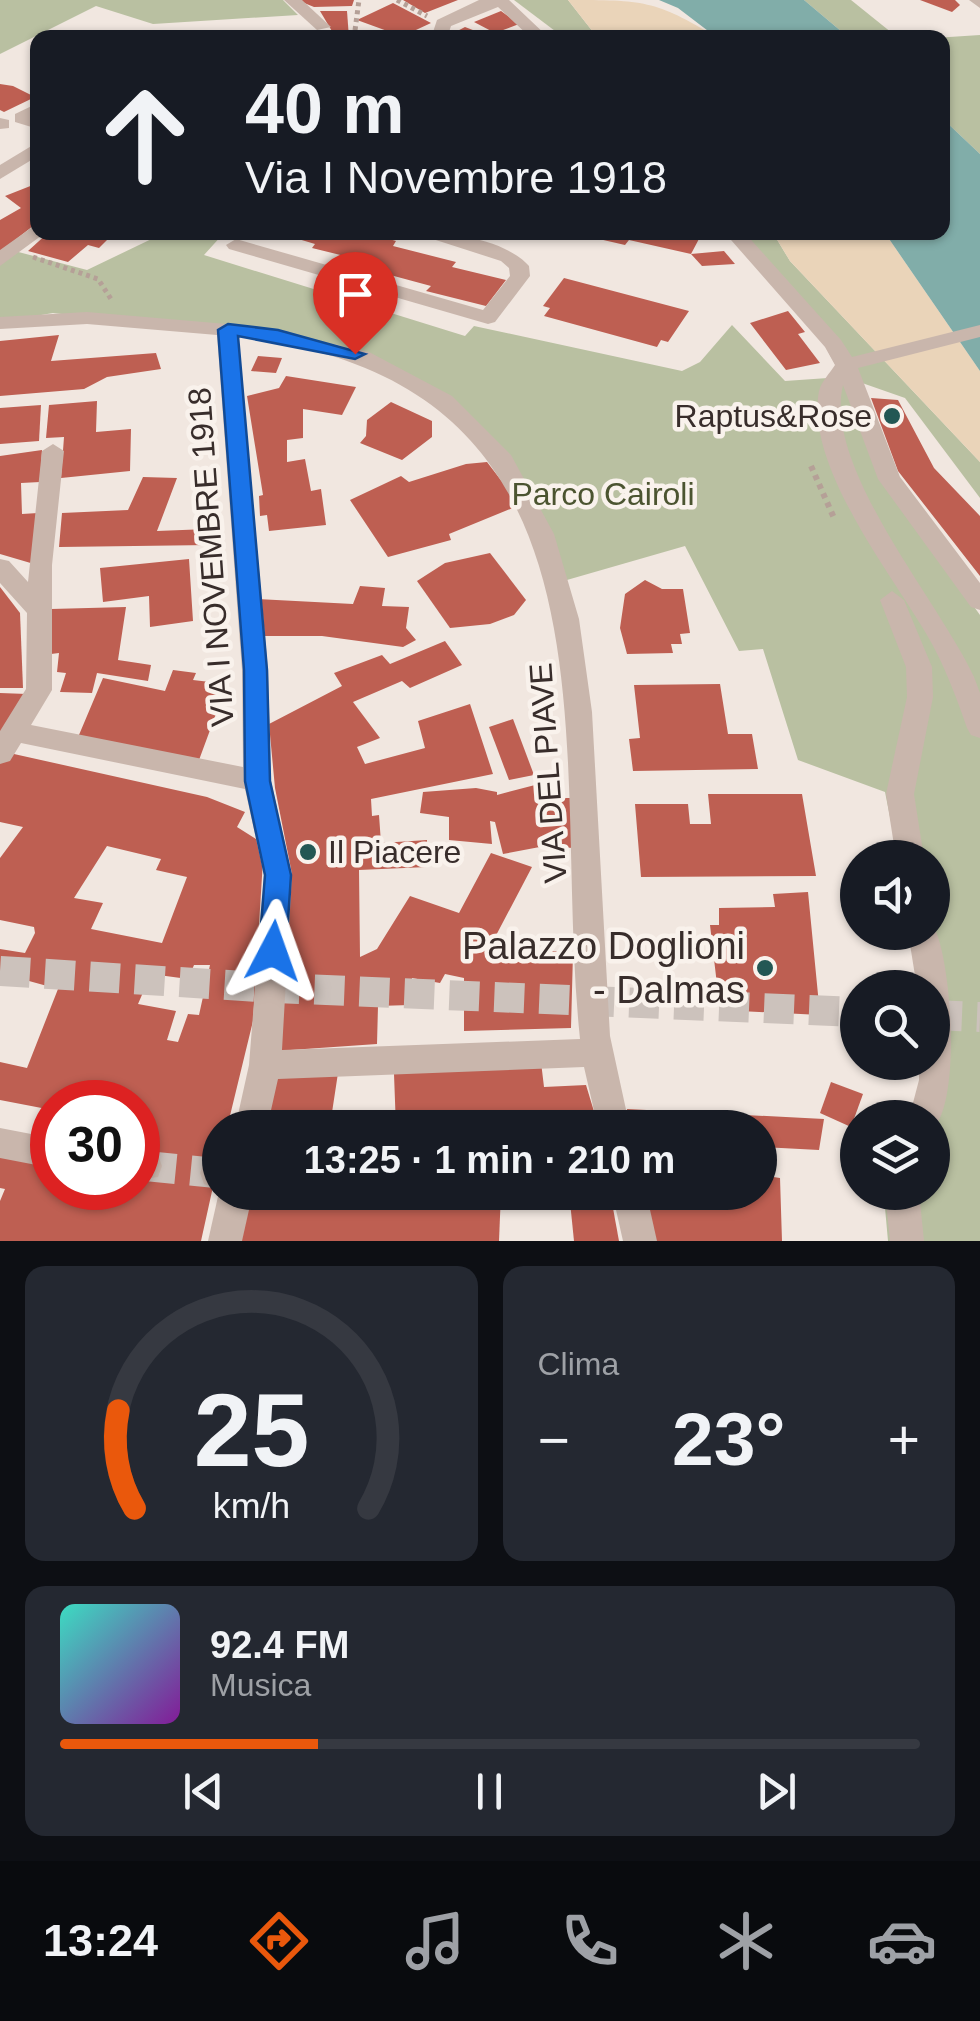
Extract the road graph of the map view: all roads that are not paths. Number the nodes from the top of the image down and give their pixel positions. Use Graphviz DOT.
graph roads {
  1 [pos="292,0"];
  2 [pos="488,2"];
  3 [pos="323,27"];
  4 [pos="442,30"];
  5 [pos="533,30"];
  6 [pos="30,152"];
  7 [pos="0,173"];
  8 [pos="30,235"];
  9 [pos="449,240"];
  10 [pos="740,240"];
  11 [pos="236,245"];
  12 [pos="5,255"];
  13 [pos="0,323"];
  14 [pos="228,330"];
  15 [pos="980,331"];
  16 [pos="851,363"];
  17 [pos="54,450"];
  18 [pos="0,568"];
  19 [pos="892,600"];
  20 [pos="980,600"];
  21 [pos="38,609"];
  22 [pos="980,728"];
  23 [pos="8,743"];
  24 [pos="257,781"];
  25 [pos="907,840"];
  26 [pos="597,1052"];
  27 [pos="265,1065"];
  28 [pos="255,1110"];
  29 [pos="610,1110"];
  30 [pos="0,1143"];
  31 [pos="30,1149"];
  32 [pos="224,1210"];
  33 [pos="633,1210"];
  34 [pos="904,1210"];
  35 [pos="225,1241"];
  36 [pos="640,1241"];
  37 [pos="907,1241"];
  1 -- 3 [label="street"];
  2 -- 4 [label="street"];
  2 -- 5 [label="street"];
  6 -- 7 [label="street"];
  8 -- 12 [label="street"];
  9 -- 11 [label="street"];
  10 -- 16 [label="street"];
  13 -- 14 [label="street, VIA DEL PIAVE"];
  14 -- 24 [label="street, VIA I NOVEMBRE 1918"];
  14 -- 26 [label="street, VIA DEL PIAVE"];
  15 -- 16 [label="street"];
  16 -- 20 [label="street"];
  16 -- 22 [label="street"];
  17 -- 21 [label="street"];
  18 -- 21 [label="street"];
  19 -- 25 [label="street"];
  21 -- 23 [label="street"];
  23 -- 24 [label="street"];
  24 -- 27 [label="street, VIA I NOVEMBRE 1918"];
  26 -- 27 [label="street"];
  26 -- 29 [label="street, VIA DEL PIAVE"];
  27 -- 28 [label="street, VIA I NOVEMBRE 1918"];
  30 -- 31 [label="street"];
  32 -- 35 [label="street"];
  33 -- 36 [label="street"];
  34 -- 37 [label="street"];
}
